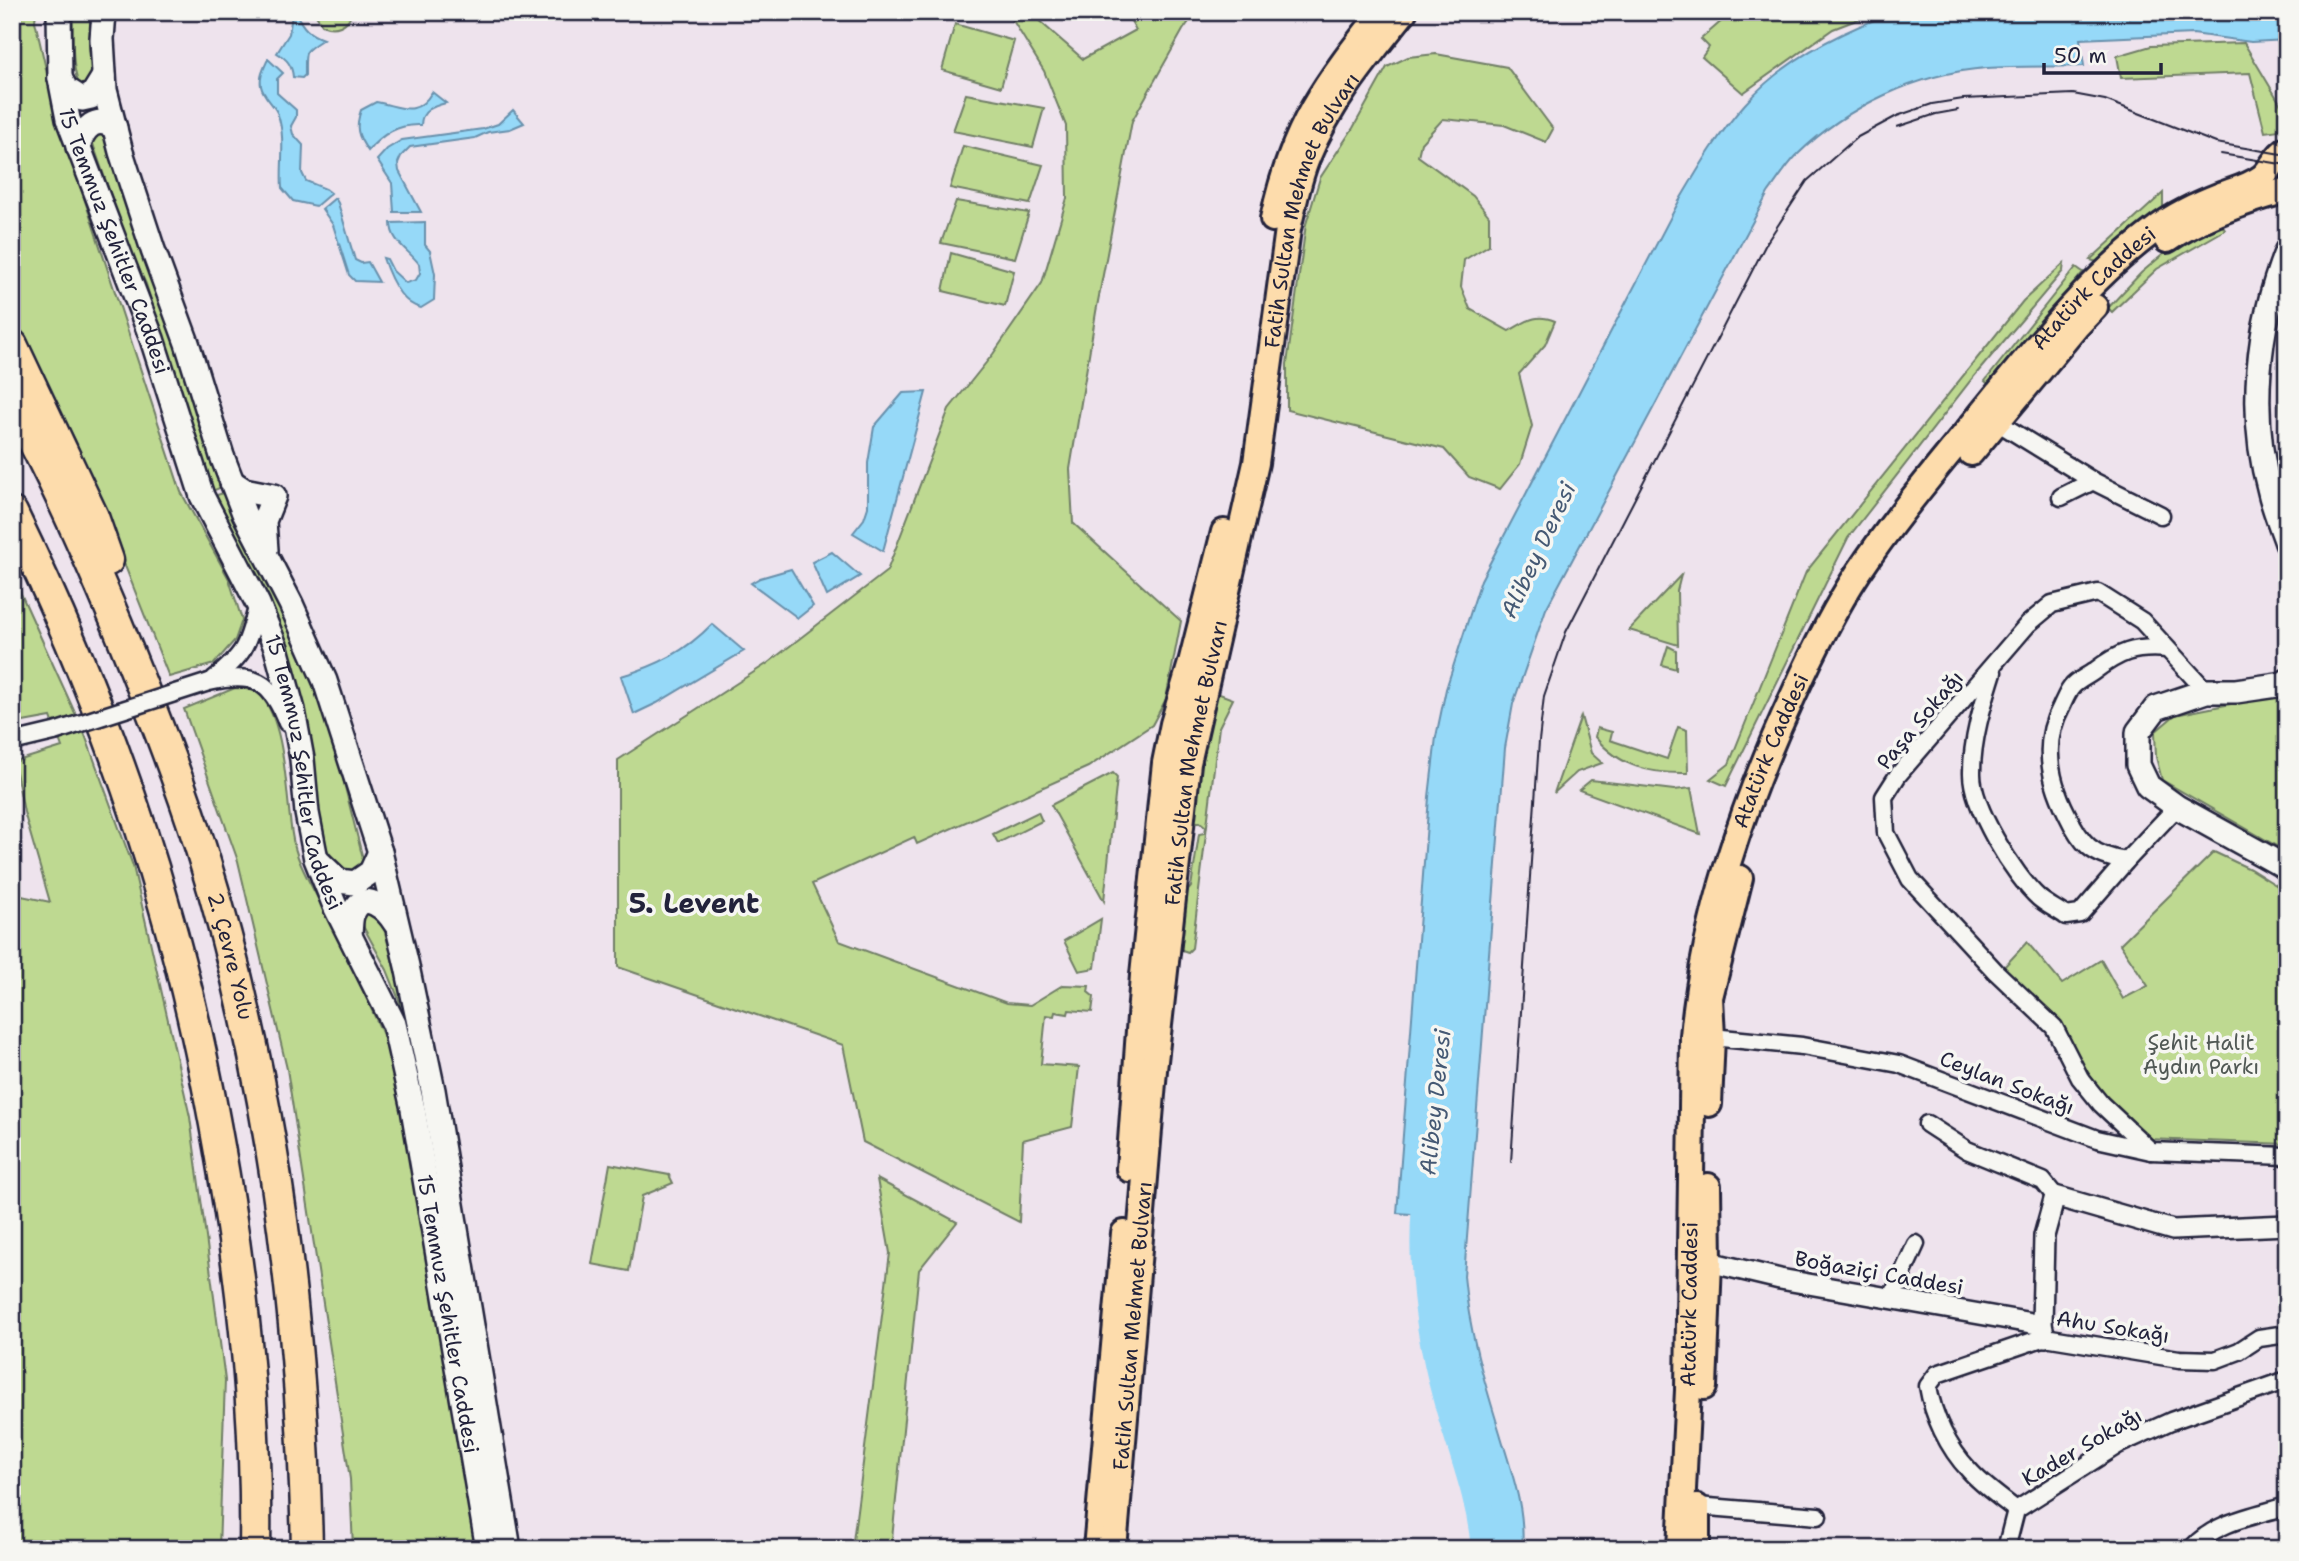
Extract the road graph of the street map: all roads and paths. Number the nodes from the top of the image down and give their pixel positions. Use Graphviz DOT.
graph roads {
  1 [pos="59,12"];
  2 [pos="104,12"];
  3 [pos="1382,12"];
  4 [pos="1404,12"];
  5 [pos="104,76"];
  6 [pos="60,78"];
  7 [pos="115,128"];
  8 [pos="78,147"];
  9 [pos="2287,149"];
  10 [pos="2287,190"];
  11 [pos="2287,250"];
  12 [pos="12,345"];
  13 [pos="12,401"];
  14 [pos="1997,422"];
  15 [pos="2093,481"];
  16 [pos="232,482"];
  17 [pos="2061,497"];
  18 [pos="12,513"];
  19 [pos="2161,515"];
  20 [pos="2287,543"];
  21 [pos="267,560"];
  22 [pos="258,604"];
  23 [pos="127,649"];
  24 [pos="2167,649"];
  25 [pos="1997,662"];
  26 [pos="209,682"];
  27 [pos="2286,683"];
  28 [pos="2206,691"];
  29 [pos="12,742"];
  30 [pos="302,759"];
  31 [pos="2177,807"];
  32 [pos="380,852"];
  33 [pos="316,859"];
  34 [pos="1154,860"];
  35 [pos="2126,861"];
  36 [pos="2287,868"];
  37 [pos="398,928"];
  38 [pos="350,934"];
  39 [pos="1167,957"];
  40 [pos="1703,1037"];
  41 [pos="1927,1124"];
  42 [pos="2151,1151"];
  43 [pos="2287,1156"];
  44 [pos="1137,1180"];
  45 [pos="2055,1196"];
  46 [pos="2287,1225"];
  47 [pos="1916,1244"];
  48 [pos="1700,1261"];
  49 [pos="1891,1299"];
  50 [pos="2043,1331"];
  51 [pos="2287,1334"];
  52 [pos="2287,1380"];
  53 [pos="1697,1506"];
  54 [pos="2287,1506"];
  55 [pos="2016,1510"];
  56 [pos="1818,1516"];
  57 [pos="255,1549"];
  58 [pos="307,1549"];
  59 [pos="488,1549"];
  60 [pos="509,1549"];
  61 [pos="1096,1549"];
  62 [pos="1114,1549"];
  63 [pos="1680,1549"];
  64 [pos="1697,1549"];
  65 [pos="2006,1549"];
  66 [pos="2190,1549"];
  1 -- 6 [label="main road, 15 Temmuz Şehitler Caddesi"];
  2 -- 5 [label="main road, 15 Temmuz Şehitler Caddesi"];
  3 -- 34 [label="main road, Fatih Sultan Mehmet Bulvarı"];
  4 -- 39 [label="main road, Fatih Sultan Mehmet Bulvarı"];
  5 -- 6 [label="main road"];
  5 -- 7 [label="main road, 15 Temmuz Şehitler Caddesi"];
  6 -- 8 [label="main road, 15 Temmuz Şehitler Caddesi"];
  7 -- 8 [label="main road"];
  7 -- 16 [label="main road, 15 Temmuz Şehitler Caddesi"];
  8 -- 22 [label="main road, 15 Temmuz Şehitler Caddesi"];
  9 -- 40 [label="main road, Atatürk Caddesi"];
  10 -- 14 [label="main road, Atatürk Caddesi"];
  11 -- 20 [label="main road"];
  12 -- 23 [label="highway"];
  13 -- 23 [label="highway, 2. Çevre Yolu"];
  14 -- 15 [label="street"];
  14 -- 40 [label="main road, Atatürk Caddesi"];
  15 -- 17 [label="street"];
  15 -- 19 [label="street"];
  16 -- 21 [label="main road, 15 Temmuz Şehitler Caddesi"];
  16 -- 21 [label="main road"];
  18 -- 57 [label="highway"];
  21 -- 32 [label="main road, 15 Temmuz Şehitler Caddesi"];
  22 -- 26 [label="street"];
  22 -- 30 [label="main road, 15 Temmuz Şehitler Caddesi"];
  23 -- 58 [label="highway, 2. Çevre Yolu"];
  24 -- 25 [label="street, Paşa Sokağı"];
  24 -- 28 [label="street, Paşa Sokağı"];
  24 -- 35 [label="street"];
  25 -- 35 [label="street"];
  25 -- 42 [label="street, Paşa Sokağı"];
  26 -- 29 [label="street, bridge"];
  26 -- 30 [label="street"];
  27 -- 28 [label="main road"];
  28 -- 31 [label="main road"];
  30 -- 33 [label="main road, 15 Temmuz Şehitler Caddesi"];
  31 -- 35 [label="street"];
  31 -- 36 [label="main road"];
  32 -- 33 [label="main road"];
  32 -- 37 [label="main road, 15 Temmuz Şehitler Caddesi"];
  33 -- 38 [label="main road, 15 Temmuz Şehitler Caddesi"];
  34 -- 39 [label="main road"];
  34 -- 44 [label="main road, Fatih Sultan Mehmet Bulvarı"];
  37 -- 38 [label="main road"];
  37 -- 60 [label="main road, 15 Temmuz Şehitler Caddesi"];
  38 -- 59 [label="main road, 15 Temmuz Şehitler Caddesi"];
  39 -- 44 [label="main road, Fatih Sultan Mehmet Bulvarı"];
  40 -- 42 [label="street, Ceylan Sokağı"];
  40 -- 48 [label="main road, Atatürk Caddesi"];
  41 -- 45 [label="street"];
  42 -- 43 [label="street, Ceylan Sokağı"];
  44 -- 61 [label="main road, Fatih Sultan Mehmet Bulvarı"];
  44 -- 62 [label="main road, Fatih Sultan Mehmet Bulvarı"];
  45 -- 46 [label="street"];
  45 -- 50 [label="street"];
  47 -- 49 [label="street"];
  48 -- 49 [label="street, Boğaziçi Caddesi"];
  48 -- 53 [label="main road, Atatürk Caddesi"];
  48 -- 63 [label="main road, Atatürk Caddesi"];
  49 -- 50 [label="street, Boğaziçi Caddesi"];
  50 -- 51 [label="street, Ahu Sokağı"];
  50 -- 55 [label="street, Ahu Sokağı"];
  52 -- 55 [label="street, Kader Sokağı"];
  53 -- 56 [label="street"];
  53 -- 64 [label="main road, Atatürk Caddesi"];
  54 -- 66 [label="street"];
  55 -- 65 [label="street, Kader Sokağı"];
}
